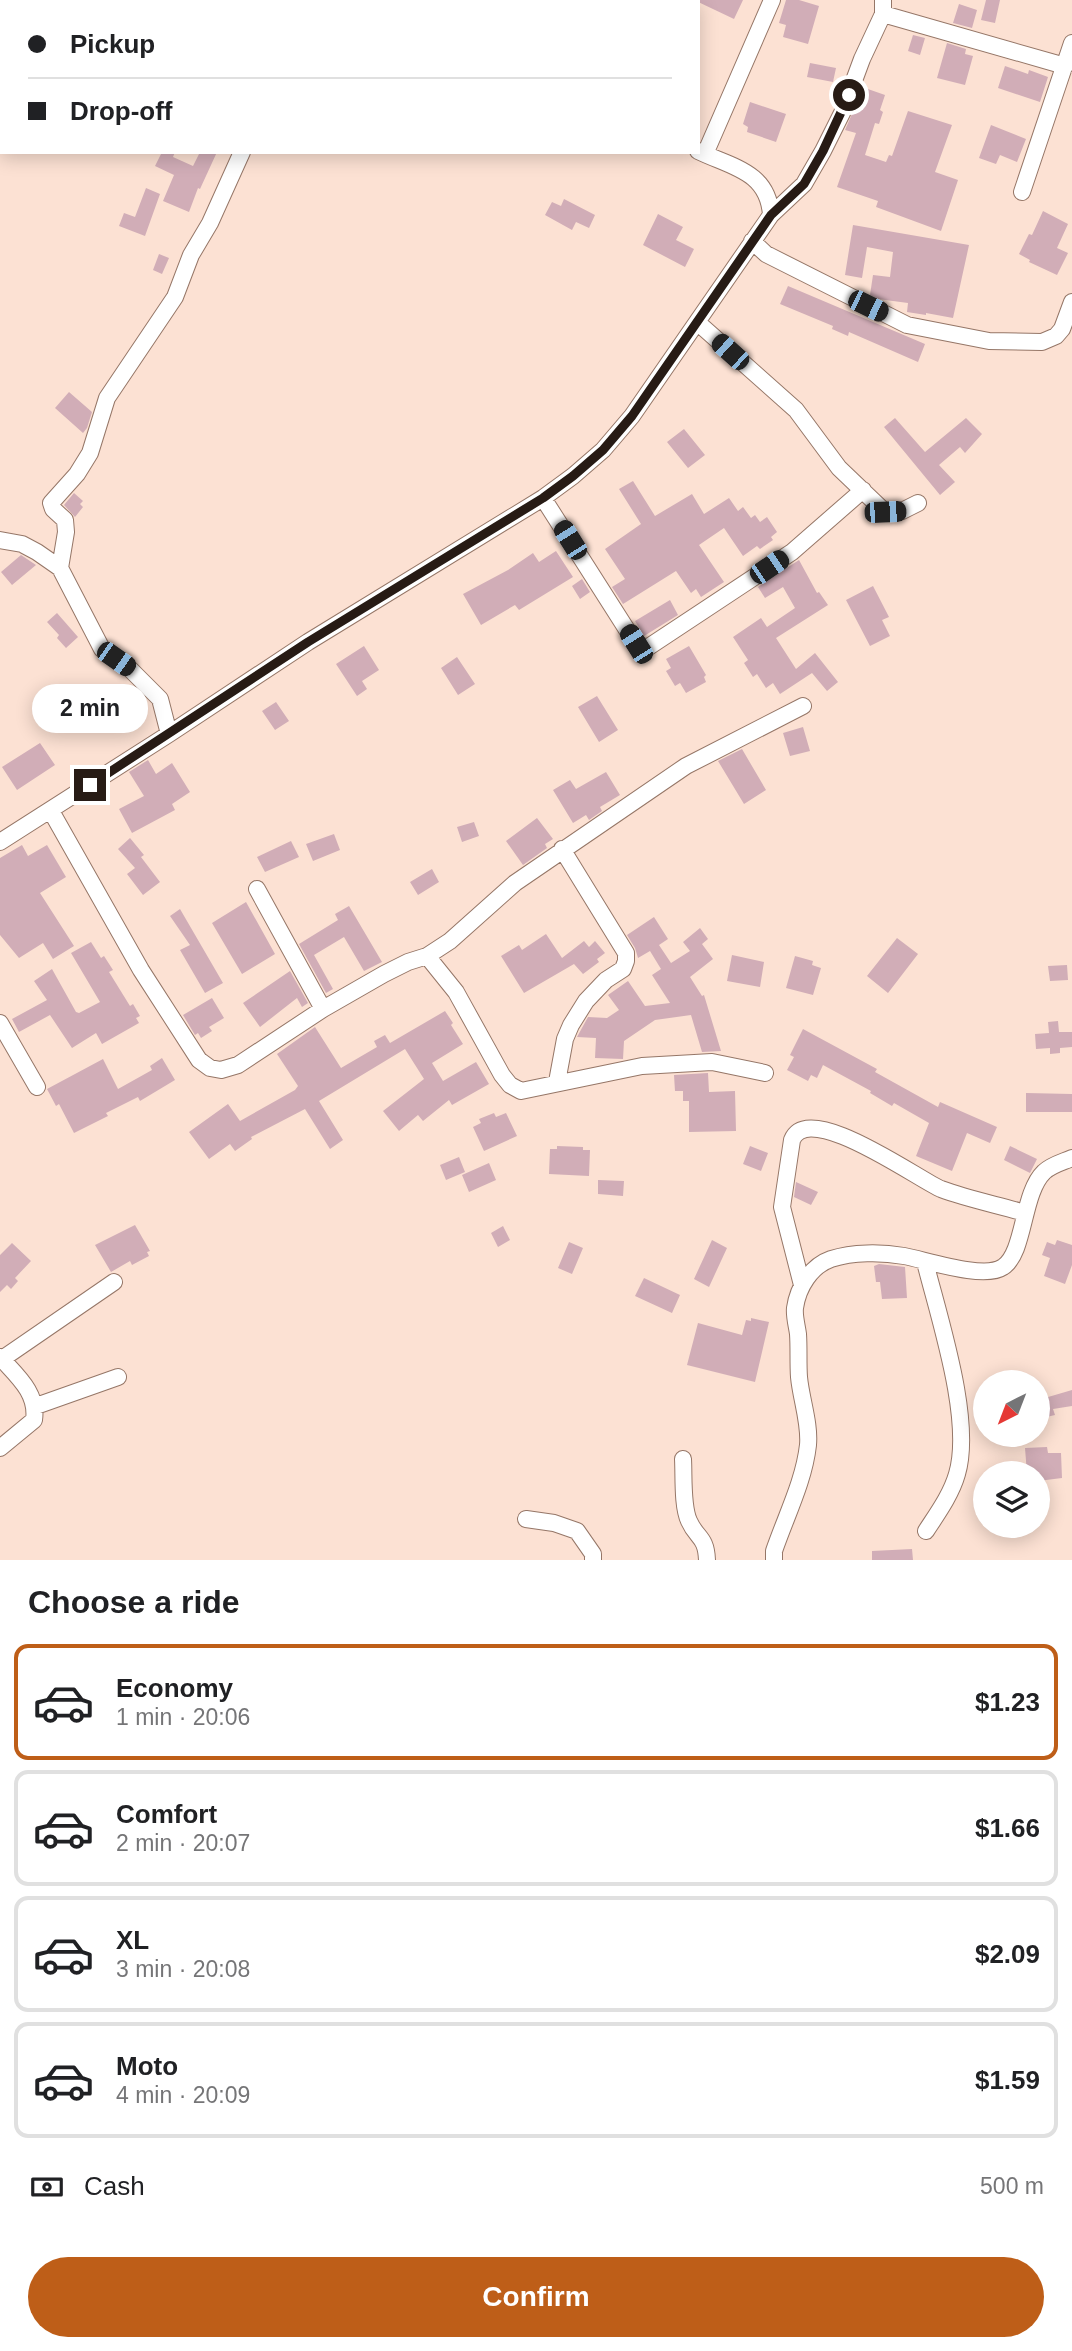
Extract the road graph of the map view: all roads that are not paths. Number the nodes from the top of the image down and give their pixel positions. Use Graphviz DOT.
graph roads {
  1 [pos="772,0"];
  2 [pos="883,7"];
  3 [pos="1072,43"];
  4 [pos="1065,66"];
  5 [pos="702,153"];
  6 [pos="241,154"];
  7 [pos="1022,192"];
  8 [pos="771,215"];
  9 [pos="752,241"];
  10 [pos="1072,302"];
  11 [pos="697,322"];
  12 [pos="863,490"];
  13 [pos="543,498"];
  14 [pos="918,503"];
  15 [pos="0,540"];
  16 [pos="60,568"];
  17 [pos="803,706"];
  18 [pos="169,734"];
  19 [pos="51,811"];
  20 [pos="0,842"];
  21 [pos="562,849"];
  22 [pos="257,889"];
  23 [pos="427,956"];
  24 [pos="323,1009"];
  25 [pos="0,1023"];
  26 [pos="765,1073"];
  27 [pos="557,1083"];
  28 [pos="37,1087"];
  29 [pos="1072,1158"];
  30 [pos="1025,1213"];
  31 [pos="925,1262"];
  32 [pos="114,1282"];
  33 [pos="802,1285"];
  34 [pos="1,1358"];
  35 [pos="118,1377"];
  36 [pos="36,1406"];
  37 [pos="0,1448"];
  38 [pos="683,1459"];
  39 [pos="526,1519"];
  40 [pos="926,1531"];
  41 [pos="593,1560"];
  42 [pos="707,1560"];
  43 [pos="774,1560"];
  1 -- 5 [label="street"];
  2 -- 4 [label="street"];
  2 -- 8 [label="street"];
  3 -- 4 [label="street"];
  4 -- 7 [label="street"];
  5 -- 8 [label="street"];
  6 -- 16 [label="street"];
  8 -- 9 [label="street"];
  9 -- 10 [label="street"];
  9 -- 11 [label="street"];
  11 -- 12 [label="street"];
  11 -- 13 [label="street"];
  12 -- 13 [label="street"];
  12 -- 14 [label="street"];
  13 -- 18 [label="street"];
  15 -- 16 [label="street"];
  16 -- 18 [label="street"];
  17 -- 21 [label="street"];
  18 -- 19 [label="street"];
  19 -- 20 [label="street"];
  19 -- 24 [label="street"];
  21 -- 23 [label="street"];
  21 -- 27 [label="street"];
  22 -- 24 [label="street"];
  23 -- 24 [label="street"];
  23 -- 27 [label="street"];
  25 -- 28 [label="street"];
  26 -- 27 [label="street"];
  29 -- 30 [label="street"];
  30 -- 31 [label="street"];
  30 -- 33 [label="street"];
  31 -- 33 [label="street"];
  31 -- 40 [label="street"];
  32 -- 34 [label="street"];
  33 -- 43 [label="street"];
  34 -- 36 [label="street"];
  35 -- 36 [label="street"];
  36 -- 37 [label="street"];
  38 -- 42 [label="street"];
  39 -- 41 [label="street"];
}
